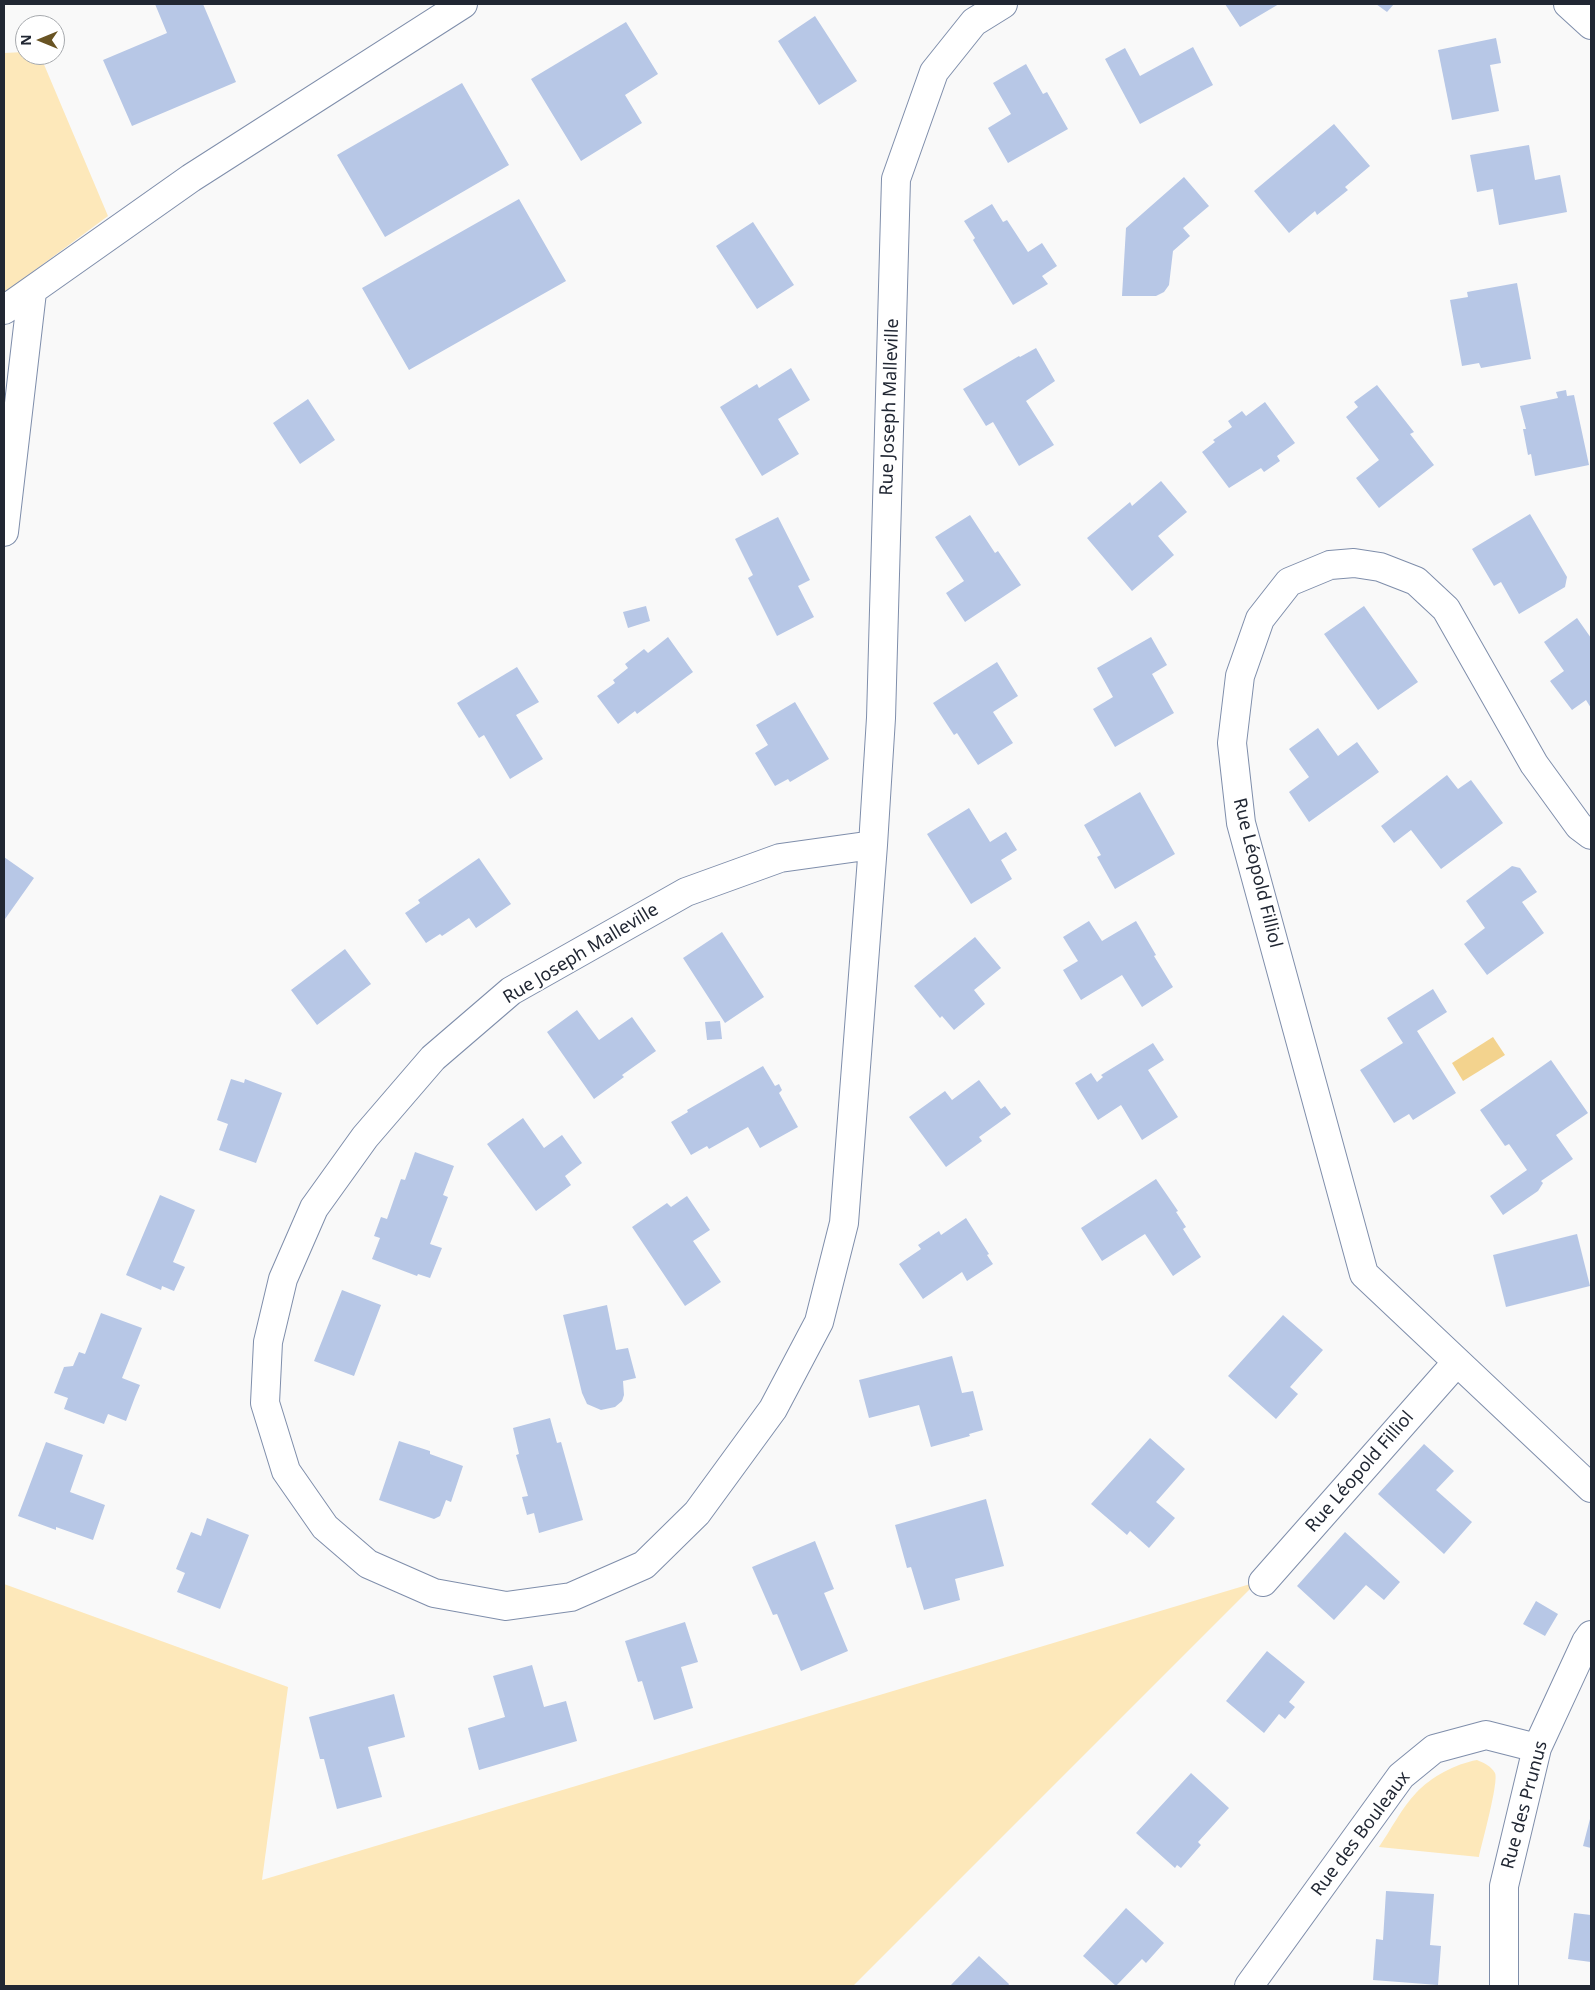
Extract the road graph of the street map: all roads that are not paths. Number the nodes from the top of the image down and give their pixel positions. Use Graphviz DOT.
graph roads {
  1 [pos="463,4"];
  2 [pos="1003,4"];
  3 [pos="1568,4"];
  4 [pos="1591,25"];
  5 [pos="32,292"];
  6 [pos="4,310"];
  7 [pos="4,532"];
  8 [pos="1591,835"];
  9 [pos="872,845"];
  10 [pos="1457,1362"];
  11 [pos="1591,1488"];
  12 [pos="1263,1582"];
  13 [pos="1591,1635"];
  14 [pos="1537,1748"];
  15 [pos="1249,1986"];
  16 [pos="1504,1986"];
  1 -- 5 [label="street"];
  2 -- 9 [label="street, Rue Joseph Malleville"];
  3 -- 4 [label="street"];
  5 -- 6 [label="street"];
  5 -- 7 [label="street"];
  8 -- 10 [label="street, Rue Léopold Filliol"];
  9 -- 9 [label="street, Rue Joseph Malleville"];
  10 -- 11 [label="street, Rue Léopold Filliol"];
  10 -- 12 [label="street, Rue Léopold Filliol"];
  13 -- 14 [label="street, Rue des Prunus"];
  14 -- 15 [label="street, Rue des Bouleaux"];
  14 -- 16 [label="street, Rue des Prunus"];
}
